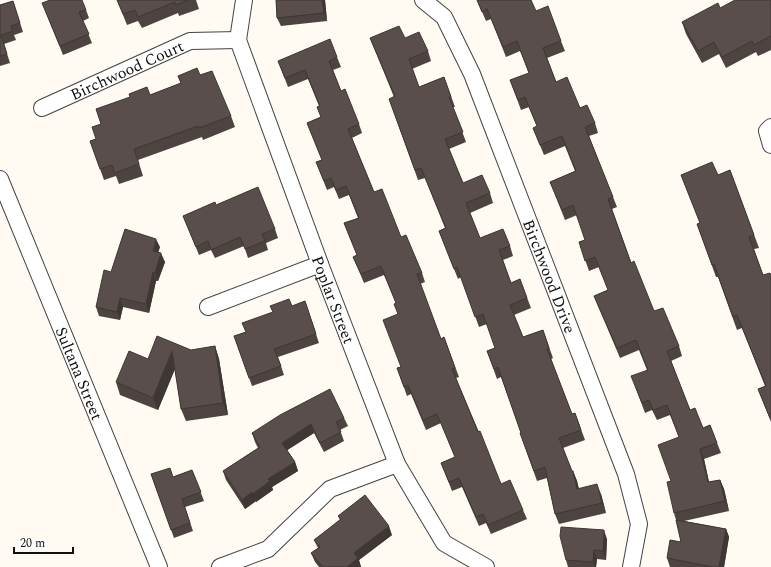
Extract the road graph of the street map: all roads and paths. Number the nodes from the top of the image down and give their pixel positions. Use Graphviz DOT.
graph roads {
  1 [pos="244,0"];
  2 [pos="423,0"];
  3 [pos="238,40"];
  4 [pos="42,108"];
  5 [pos="0,179"];
  6 [pos="320,264"];
  7 [pos="208,307"];
  8 [pos="397,464"];
  9 [pos="159,567"];
  10 [pos="220,567"];
  11 [pos="486,567"];
  12 [pos="631,567"];
  1 -- 3 [label="street, Poplar Street"];
  2 -- 12 [label="street, Birchwood Drive"];
  3 -- 4 [label="street, Birchwood Court"];
  3 -- 6 [label="street, Poplar Street"];
  5 -- 9 [label="street, Sultana Street"];
  6 -- 7 [label="street"];
  6 -- 8 [label="street, Poplar Street"];
  8 -- 10 [label="street"];
  8 -- 11 [label="street, Poplar Street"];
}
